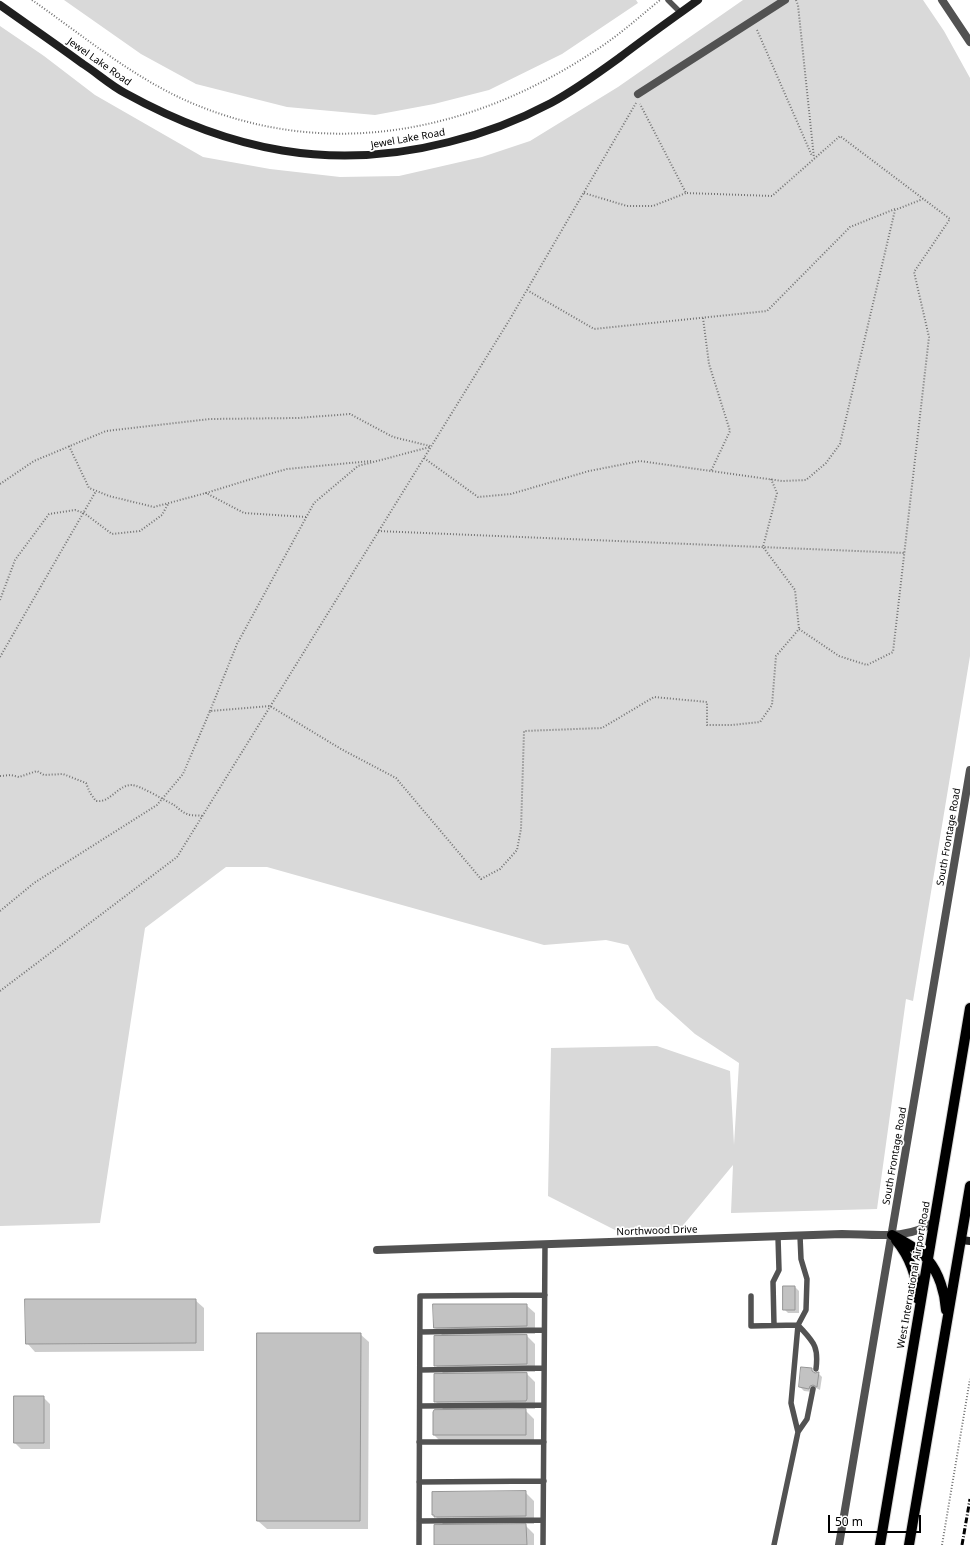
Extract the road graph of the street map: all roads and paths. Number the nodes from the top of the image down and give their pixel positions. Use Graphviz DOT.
graph roads {
  1 [pos="32,0"];
  2 [pos="660,0"];
  3 [pos="668,0"];
  4 [pos="698,0"];
  5 [pos="785,0"];
  6 [pos="796,0"];
  7 [pos="942,0"];
  8 [pos="0,5"];
  9 [pos="680,13"];
  10 [pos="752,21"];
  11 [pos="970,42"];
  12 [pos="638,97"];
  13 [pos="814,158"];
  14 [pos="583,193"];
  15 [pos="686,193"];
  16 [pos="923,199"];
  17 [pos="527,290"];
  18 [pos="702,318"];
  19 [pos="69,446"];
  20 [pos="431,447"];
  21 [pos="424,458"];
  22 [pos="378,460"];
  23 [pos="711,471"];
  24 [pos="771,479"];
  25 [pos="0,484"];
  26 [pos="96,491"];
  27 [pos="206,493"];
  28 [pos="168,504"];
  29 [pos="84,513"];
  30 [pos="306,517"];
  31 [pos="378,531"];
  32 [pos="763,547"];
  33 [pos="904,553"];
  34 [pos="0,600"];
  35 [pos="799,629"];
  36 [pos="0,657"];
  37 [pos="270,706"];
  38 [pos="210,711"];
  39 [pos="970,770"];
  40 [pos="0,776"];
  41 [pos="162,799"];
  42 [pos="202,816"];
  43 [pos="0,911"];
  44 [pos="0,991"];
  45 [pos="970,1008"];
  46 [pos="970,1186"];
  47 [pos="935,1221"];
  48 [pos="892,1235"];
  49 [pos="778,1236"];
  50 [pos="800,1236"];
  51 [pos="966,1241"];
  52 [pos="545,1244"];
  53 [pos="377,1250"];
  54 [pos="928,1260"];
  55 [pos="545,1295"];
  56 [pos="751,1296"];
  57 [pos="947,1324"];
  58 [pos="774,1325"];
  59 [pos="798,1325"];
  60 [pos="917,1326"];
  61 [pos="544,1330"];
  62 [pos="420,1332"];
  63 [pos="544,1368"];
  64 [pos="816,1369"];
  65 [pos="420,1370"];
  66 [pos="970,1379"];
  67 [pos="813,1389"];
  68 [pos="544,1405"];
  69 [pos="420,1406"];
  70 [pos="798,1432"];
  71 [pos="419,1442"];
  72 [pos="544,1442"];
  73 [pos="544,1481"];
  74 [pos="419,1482"];
  75 [pos="543,1520"];
  76 [pos="419,1521"];
  77 [pos="419,1545"];
  78 [pos="543,1545"];
  79 [pos="774,1545"];
  80 [pos="839,1545"];
  81 [pos="880,1545"];
  82 [pos="909,1545"];
  83 [pos="942,1545"];
  1 -- 2 [label="path"];
  3 -- 9 [label="lane"];
  4 -- 9 [label="main road, Jewel Lake Road"];
  5 -- 10 [label="street"];
  6 -- 13 [label="path"];
  7 -- 11 [label="street"];
  8 -- 9 [label="main road, Jewel Lake Road"];
  10 -- 12 [label="street"];
  10 -- 13 [label="path"];
  12 -- 14 [label="path"];
  12 -- 15 [label="path"];
  13 -- 15 [label="path"];
  13 -- 16 [label="path"];
  14 -- 15 [label="path"];
  14 -- 17 [label="path"];
  16 -- 18 [label="path"];
  16 -- 24 [label="path"];
  16 -- 33 [label="path"];
  17 -- 18 [label="path"];
  17 -- 20 [label="path"];
  18 -- 23 [label="path"];
  19 -- 20 [label="path"];
  19 -- 25 [label="path"];
  19 -- 26 [label="path"];
  20 -- 21 [label="path"];
  20 -- 22 [label="path"];
  21 -- 23 [label="path"];
  21 -- 31 [label="path"];
  22 -- 27 [label="path"];
  22 -- 30 [label="path"];
  23 -- 24 [label="path"];
  24 -- 32 [label="path"];
  26 -- 28 [label="path"];
  26 -- 29 [label="path"];
  27 -- 28 [label="path"];
  27 -- 30 [label="path"];
  28 -- 29 [label="path"];
  29 -- 34 [label="path"];
  29 -- 36 [label="path"];
  30 -- 38 [label="path"];
  31 -- 32 [label="path"];
  31 -- 37 [label="path"];
  32 -- 33 [label="path"];
  32 -- 35 [label="path"];
  33 -- 35 [label="path"];
  35 -- 37 [label="path"];
  37 -- 38 [label="path"];
  37 -- 42 [label="path"];
  38 -- 41 [label="path"];
  39 -- 48 [label="street, South Frontage Road"];
  40 -- 41 [label="path"];
  41 -- 42 [label="path"];
  41 -- 43 [label="path"];
  42 -- 44 [label="path"];
  45 -- 47 [label="main road, West International Airport Road"];
  46 -- 51 [label="main road"];
  47 -- 48 [label="street, Northwood Drive"];
  47 -- 54 [label="main road, West International Airport Road"];
  48 -- 50 [label="street, Northwood Drive"];
  48 -- 54 [label="main road"];
  48 -- 60 [label="main road"];
  48 -- 80 [label="street, South Frontage Road"];
  49 -- 50 [label="street, Northwood Drive"];
  49 -- 52 [label="street, Northwood Drive"];
  49 -- 58 [label="lane"];
  50 -- 59 [label="lane"];
  51 -- 57 [label="main road"];
  52 -- 53 [label="street, Northwood Drive"];
  52 -- 55 [label="lane"];
  54 -- 57 [label="main road"];
  54 -- 60 [label="main road, West International Airport Road"];
  55 -- 61 [label="lane"];
  55 -- 62 [label="lane"];
  56 -- 58 [label="lane"];
  57 -- 82 [label="main road"];
  58 -- 59 [label="lane"];
  59 -- 64 [label="lane"];
  59 -- 70 [label="lane"];
  60 -- 81 [label="main road, West International Airport Road"];
  61 -- 62 [label="lane"];
  61 -- 63 [label="lane"];
  62 -- 65 [label="lane"];
  63 -- 65 [label="lane"];
  63 -- 68 [label="lane"];
  65 -- 69 [label="lane"];
  66 -- 83 [label="path"];
  67 -- 70 [label="lane"];
  68 -- 69 [label="lane"];
  68 -- 72 [label="lane"];
  69 -- 71 [label="lane"];
  70 -- 79 [label="lane"];
  71 -- 72 [label="lane"];
  71 -- 74 [label="lane"];
  72 -- 73 [label="lane"];
  73 -- 74 [label="lane"];
  73 -- 75 [label="lane"];
  74 -- 76 [label="lane"];
  75 -- 76 [label="lane"];
  75 -- 78 [label="lane"];
  76 -- 77 [label="lane"];
}
